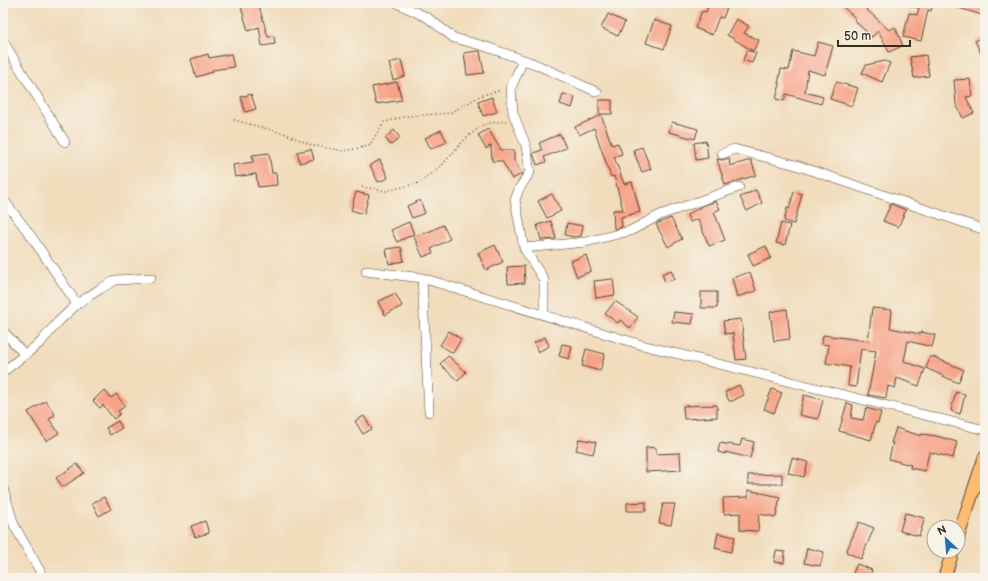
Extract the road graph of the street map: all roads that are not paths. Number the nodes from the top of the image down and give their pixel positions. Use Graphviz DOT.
graph roads {
  1 [pos="397,3"];
  2 [pos="3,41"];
  3 [pos="524,60"];
  4 [pos="597,92"];
  5 [pos="66,142"];
  6 [pos="722,154"];
  7 [pos="739,187"];
  8 [pos="3,199"];
  9 [pos="985,230"];
  10 [pos="524,248"];
  11 [pos="366,271"];
  12 [pos="151,278"];
  13 [pos="422,278"];
  14 [pos="78,304"];
  15 [pos="544,315"];
  16 [pos="3,331"];
  17 [pos="25,355"];
  18 [pos="3,372"];
  19 [pos="429,412"];
  20 [pos="985,430"];
  21 [pos="985,456"];
  22 [pos="3,488"];
  23 [pos="964,519"];
  24 [pos="950,559"];
  25 [pos="40,578"];
  26 [pos="944,578"];
  1 -- 3 [label="street"];
  2 -- 5 [label="street"];
  3 -- 4 [label="street"];
  3 -- 10 [label="street"];
  6 -- 9 [label="street"];
  7 -- 10 [label="street"];
  8 -- 14 [label="street"];
  10 -- 15 [label="street"];
  11 -- 13 [label="street"];
  12 -- 14 [label="street"];
  13 -- 15 [label="street"];
  13 -- 19 [label="street"];
  14 -- 17 [label="street"];
  15 -- 20 [label="street"];
  16 -- 17 [label="street"];
  17 -- 18 [label="street"];
  21 -- 23 [label="main road"];
  22 -- 25 [label="street"];
  24 -- 26 [label="main road"];
}
